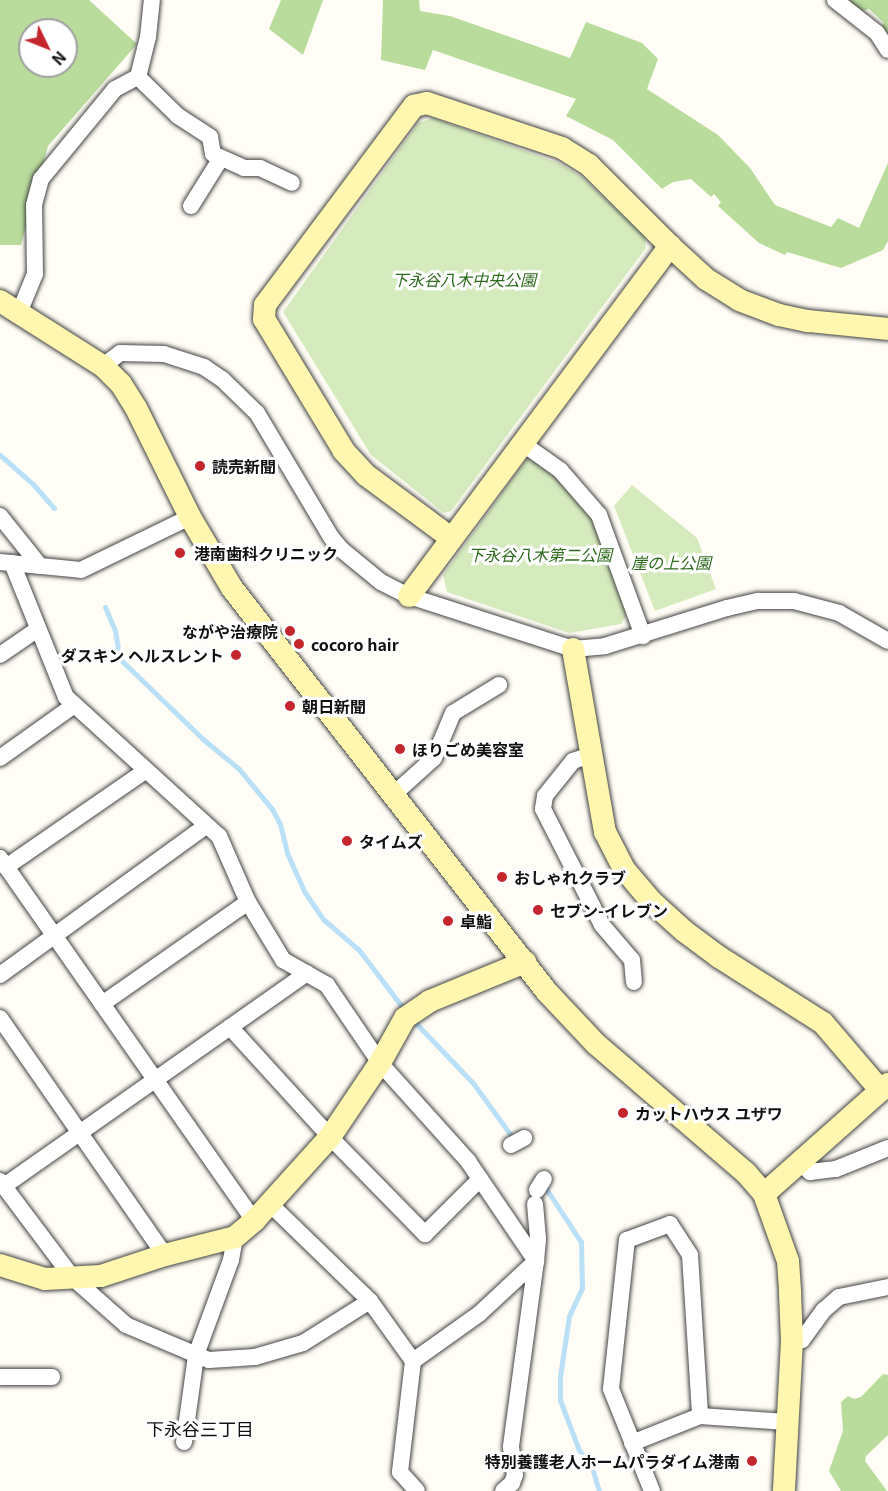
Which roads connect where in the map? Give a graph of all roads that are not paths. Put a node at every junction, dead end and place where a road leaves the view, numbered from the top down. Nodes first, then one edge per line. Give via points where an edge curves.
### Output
1 (152, 0) edge
2 (835, 0) edge
3 (888, 50) edge
4 (138, 77) junction
5 (221, 158) junction
6 (292, 183) dead end
7 (191, 206) dead end
8 (670, 246) junction
9 (9, 307) edge
10 (888, 328) edge
11 (104, 366) junction
12 (522, 443) junction
13 (0, 516) edge
14 (190, 518) junction
15 (451, 538) junction
16 (6, 562) edge
17 (40, 566) junction
18 (409, 596) junction
19 (38, 629) junction
20 (643, 636) junction
21 (888, 641) edge
22 (573, 649) junction
23 (0, 655) edge
24 (499, 685) dead end
25 (73, 706) junction
26 (591, 755) junction
27 (0, 758) edge
28 (145, 771) junction
29 (394, 794) junction
30 (206, 826) junction
31 (3, 862) edge
32 (248, 902) junction
33 (55, 936) junction
34 (525, 962) junction
35 (307, 973) junction
36 (0, 975) edge
37 (634, 982) dead end
38 (102, 1004) junction
39 (0, 1018) edge
40 (230, 1028) junction
41 (380, 1063) junction
42 (155, 1080) junction
43 (884, 1088) edge
44 (80, 1133) junction
45 (330, 1137) junction
46 (888, 1148) edge
47 (801, 1163) junction
48 (480, 1179) junction
49 (2, 1183) edge
50 (539, 1191) dead end
51 (764, 1194) junction
52 (270, 1204) junction
53 (254, 1221) junction
54 (235, 1237) junction
55 (165, 1255) junction
56 (536, 1261) junction
57 (0, 1265) edge
58 (72, 1277) junction
59 (888, 1287) edge
60 (370, 1302) junction
61 (792, 1341) junction
62 (196, 1356) junction
63 (413, 1361) junction
64 (0, 1377) edge
65 (52, 1377) dead end
66 (700, 1416) junction
67 (787, 1422) junction
68 (184, 1442) dead end
69 (632, 1443) junction
70 (417, 1491) edge
71 (503, 1491) edge
72 (652, 1491) edge
73 (784, 1491) edge

1 - 4 street
2 - 3 street via 877,33
4 - 5 street via 178,116 210,136 213,154
4 - 9 street via 115,89 41,179 34,205 34,274
5 - 6 street via 244,168 260,168
5 - 7 street
8 - 10 street via 706,279 739,300 808,321
8 - 12 street
8 - 15 street via 589,165 562,148 427,103 414,106 372,161 265,305 264,318 344,451 366,475
9 - 11 street
11 - 14 street via 136,408
11 - 18 street via 120,353 164,354 204,367 222,379 257,413 342,550 381,582
12 - 15 street
12 - 20 street via 560,470 599,515
13 - 17 street
14 - 17 street via 81,570
14 - 29 street via 258,625
15 - 18 street
16 - 17 street
16 - 19 street
18 - 22 street
19 - 23 street
19 - 25 street
20 - 21 street via 727,608 758,601 794,601 839,613
20 - 22 street
22 - 26 street
24 - 29 street via 453,713 434,758
25 - 27 street
25 - 28 street
26 - 37 street via 573,761 545,796 543,809 602,925 632,960
26 - 43 street via 605,832 624,869 638,885 684,931 823,1023
28 - 30 street
28 - 31 street
29 - 34 street
30 - 32 street via 219,836
30 - 33 street
31 - 33 street
32 - 35 street via 283,960
32 - 38 street
33 - 36 street
33 - 38 street
34 - 41 street via 410,1014
34 - 51 street via 547,992 596,1044 746,1173
35 - 40 street
35 - 41 street via 327,985
38 - 42 street
39 - 44 street
40 - 42 street
40 - 45 street
41 - 45 street
41 - 48 street
42 - 44 street
42 - 53 street
43 - 47 street
44 - 49 street
44 - 55 street
45 - 48 street via 425,1234
45 - 52 street
46 - 47 street via 836,1169 810,1172
47 - 51 street
48 - 56 street
49 - 58 street
50 - 56 street
51 - 61 street via 788,1261
52 - 53 street
52 - 60 street
53 - 54 street
54 - 55 street
54 - 62 street via 231,1260
55 - 58 street via 101,1276
56 - 63 street via 479,1314
56 - 71 street via 512,1438 515,1474
57 - 58 street via 45,1279
58 - 62 street via 126,1325
59 - 61 street via 839,1297 802,1340
60 - 62 street via 303,1343 284,1349 255,1358 209,1360
60 - 63 street
61 - 67 street
62 - 68 street
63 - 70 street via 400,1473
64 - 65 street
66 - 67 street
66 - 69 street
66 - 69 street via 690,1255 670,1224 627,1240 611,1389
67 - 73 street
69 - 72 street

